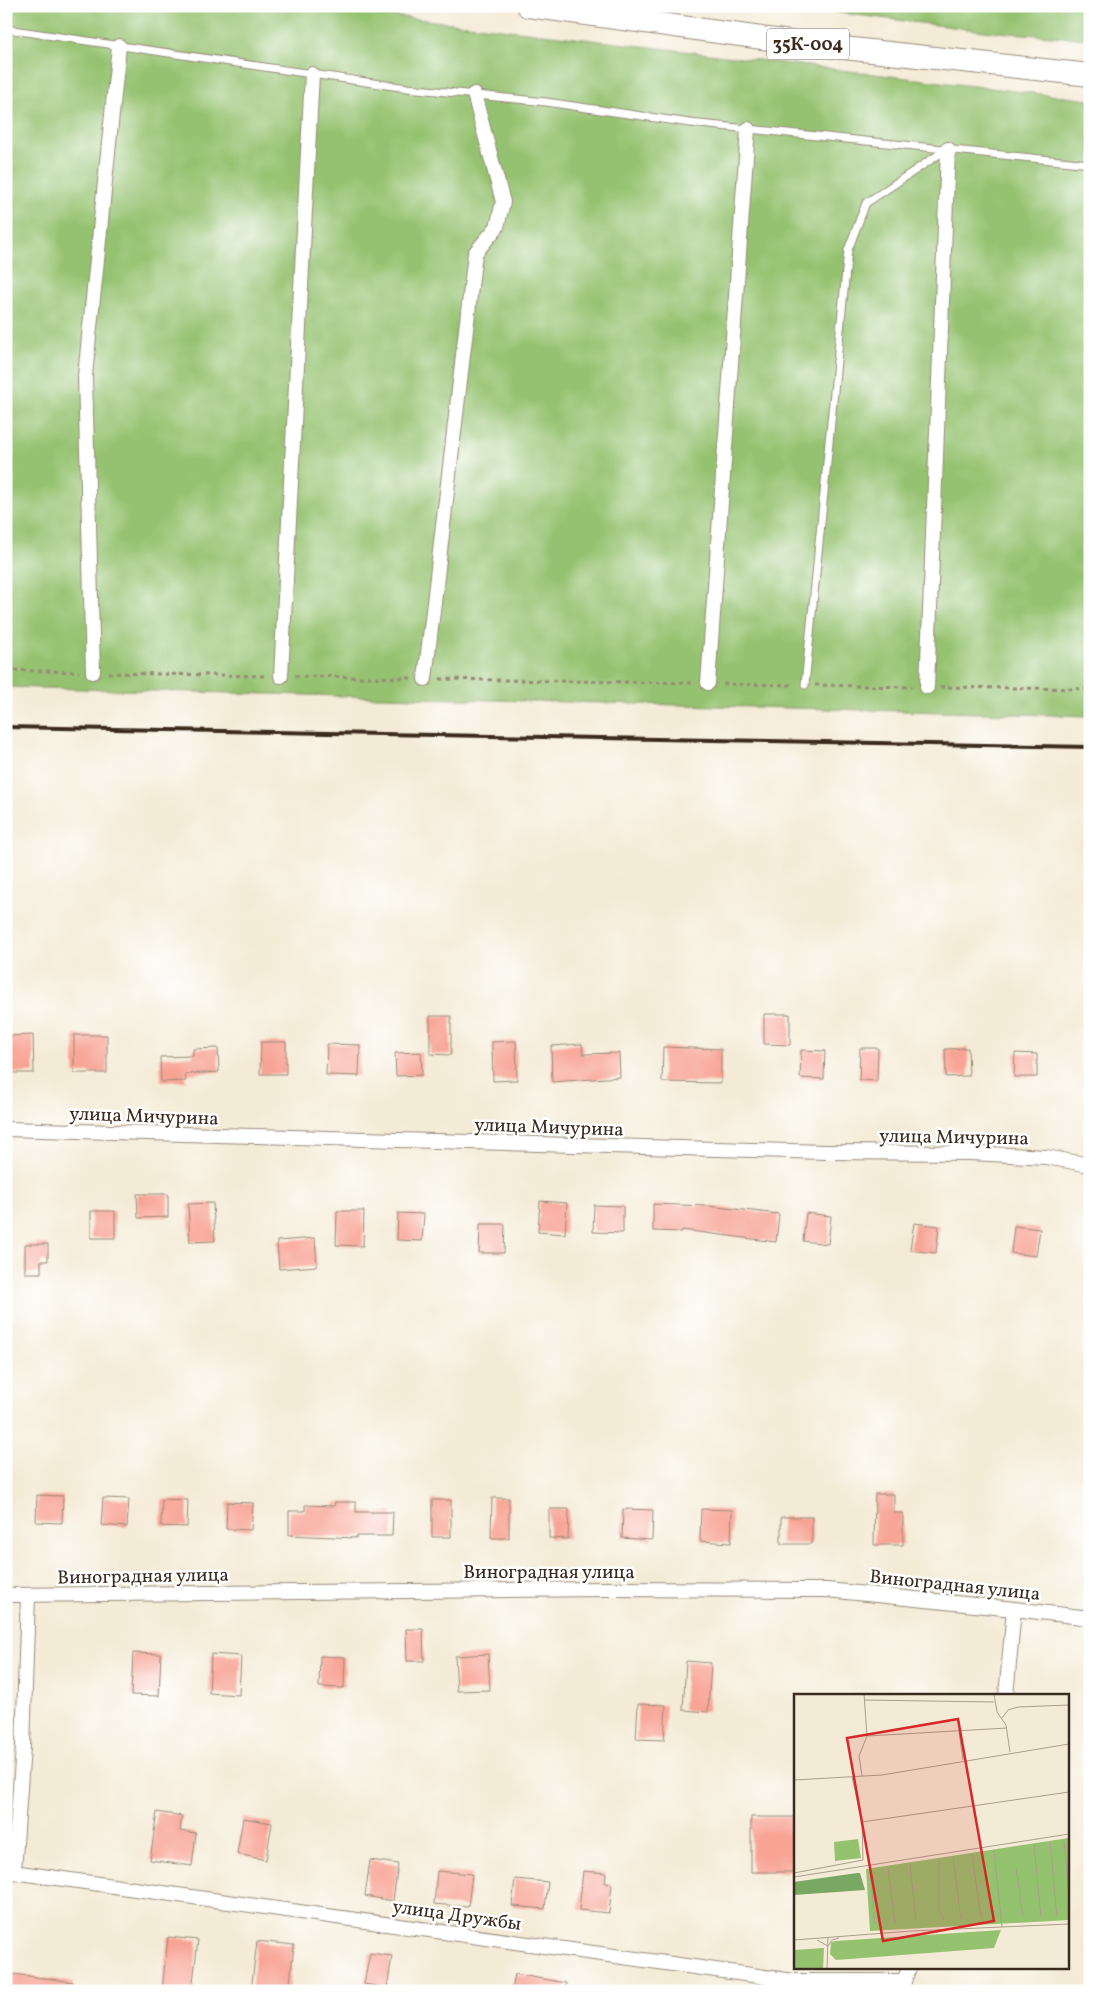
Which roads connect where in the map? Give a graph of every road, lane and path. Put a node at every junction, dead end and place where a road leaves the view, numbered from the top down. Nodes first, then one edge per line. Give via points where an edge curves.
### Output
1 (528, 6) edge
2 (6, 29) edge
3 (119, 46) junction
4 (312, 74) junction
5 (1090, 75) edge
6 (474, 94) junction
7 (748, 129) junction
8 (948, 148) junction
9 (1090, 164) edge
10 (6, 670) edge
11 (93, 672) junction
12 (281, 676) junction
13 (425, 679) junction
14 (708, 683) junction
15 (805, 685) junction
16 (927, 687) junction
17 (1090, 689) edge
18 (6, 1129) edge
19 (1090, 1165) edge
20 (6, 1595) edge
21 (28, 1596) junction
22 (1014, 1608) junction
23 (1090, 1618) edge
24 (1006, 1694) edge
25 (10, 1871) edge
26 (906, 1980) edge

1 - 5 main road, 35К-004 via 798,43
2 - 3 lane
3 - 4 lane
3 - 11 street via 85,376
4 - 6 lane
4 - 12 street
6 - 7 lane
6 - 13 street via 503,202 497,227 475,253
7 - 8 lane
7 - 14 street
8 - 9 lane
8 - 15 lane via 866,203 848,250
8 - 16 street
10 - 11 path
11 - 12 path
12 - 13 path
13 - 14 path
14 - 15 path
15 - 16 path
16 - 17 path
18 - 19 street, улица Мичурина via 970,1153 1046,1157
20 - 21 street, Виноградная улица
21 - 22 street, Виноградная улица via 827,1590
21 - 25 street via 23,1747
22 - 23 street, Виноградная улица
22 - 24 street
25 - 26 street, улица Дружбы via 794,1981

